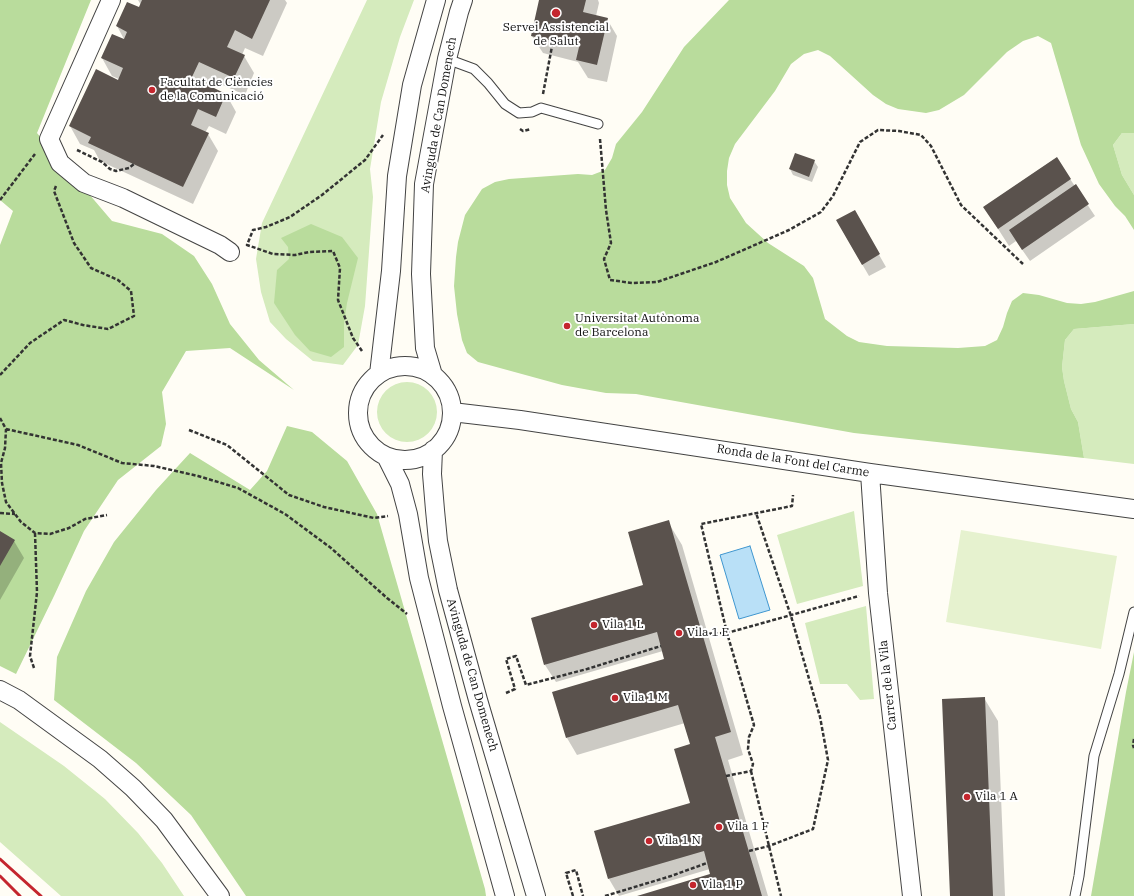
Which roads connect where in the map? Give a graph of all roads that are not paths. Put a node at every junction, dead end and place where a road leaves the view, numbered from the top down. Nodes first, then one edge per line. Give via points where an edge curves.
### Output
1 (111, 0) edge
2 (436, 0) edge
3 (463, 0) edge
4 (447, 59) junction
5 (598, 124) road end
6 (230, 252) dead end
7 (379, 374) junction
8 (433, 375) junction
9 (452, 412) junction
10 (434, 450) junction
11 (386, 456) junction
12 (870, 473) junction
13 (1134, 509) edge
14 (1134, 612) edge
15 (0, 690) edge
16 (220, 896) edge
17 (505, 896) edge
18 (536, 896) edge
19 (912, 896) edge
20 (1075, 896) edge

1 - 6 street via 49,139 60,163 84,183 130,201
2 - 7 street via 412,85 397,176 391,271
3 - 4 street, Avinguda de Can Domenech
4 - 5 lane via 474,69 504,104 519,112 532,112 541,108
4 - 8 street, Avinguda de Can Domenech via 424,184 421,274 425,348
7 - 8 street via 392,368 406,366
7 - 11 street via 369,382 362,394 358,418 367,440
8 - 9 street via 448,393
9 - 10 street via 446,436
9 - 12 street, Ronda de la Font del Carme
10 - 11 street via 411,460
10 - 18 street, Avinguda de Can Domenech via 432,474 438,542 448,590
11 - 17 street via 400,484 419,578
12 - 13 street, Ronda de la Font del Carme
12 - 19 street, Carrer de la Vila via 878,593
14 - 20 lane via 1120,674 1094,756
15 - 16 street via 19,700 100,759 133,788 168,825

